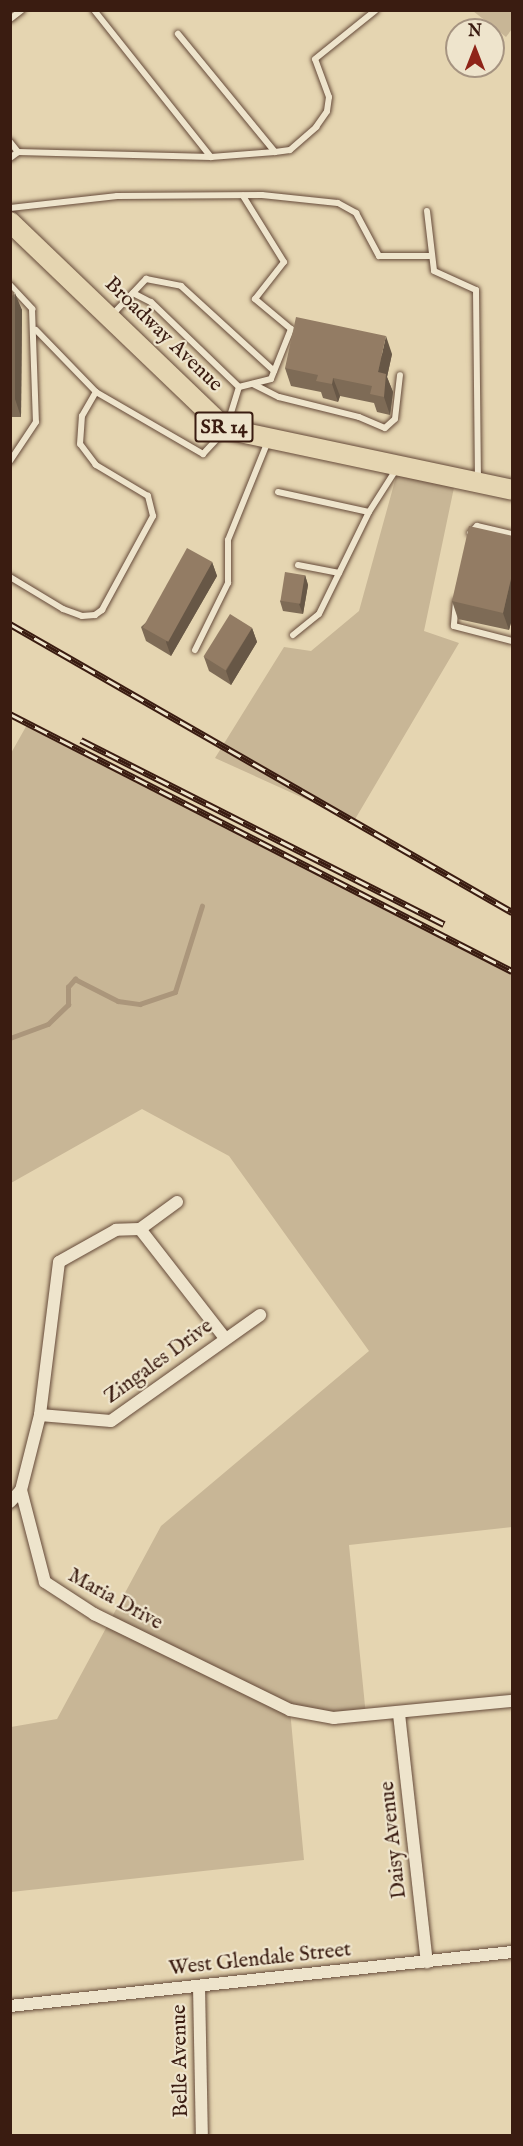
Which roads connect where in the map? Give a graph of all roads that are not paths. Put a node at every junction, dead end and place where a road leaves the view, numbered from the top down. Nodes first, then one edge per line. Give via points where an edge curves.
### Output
1 (22, 10) edge
2 (94, 10) edge
3 (376, 10) edge
4 (10, 19) edge
5 (178, 34) dead end
6 (10, 142) edge
7 (18, 152) junction
8 (275, 152) junction
9 (211, 157) junction
10 (10, 158) edge
11 (243, 196) junction
12 (10, 208) edge
13 (427, 211) dead end
14 (10, 222) edge
15 (431, 256) junction
16 (10, 285) edge
17 (133, 293) junction
18 (110, 318) junction
19 (36, 330) junction
20 (274, 371) junction
21 (400, 375) dead end
22 (253, 384) junction
23 (239, 387) junction
24 (96, 392) junction
25 (226, 429) junction
26 (269, 438) junction
27 (10, 461) edge
28 (399, 466) junction
29 (478, 482) junction
30 (513, 490) edge
31 (278, 492) dead end
32 (369, 512) junction
33 (513, 534) edge
34 (468, 539) edge
35 (298, 565) dead end
36 (339, 573) junction
37 (10, 577) edge
38 (457, 597) edge
39 (293, 635) dead end
40 (513, 641) edge
41 (195, 650) dead end
42 (177, 1202) dead end
43 (140, 1229) junction
44 (260, 1316) dead end
45 (225, 1338) junction
46 (40, 1414) junction
47 (21, 1490) junction
48 (10, 1502) edge
49 (513, 1701) edge
50 (399, 1714) junction
51 (513, 1952) edge
52 (427, 1962) junction
53 (199, 1986) junction
54 (10, 2006) edge
55 (202, 2136) edge

1 - 4 lane
2 - 9 lane
3 - 8 lane via 315,59 329,97 327,111 316,127 290,150
5 - 8 lane
6 - 7 lane
7 - 9 lane
7 - 10 lane
8 - 9 lane
11 - 12 lane via 117,196
11 - 15 lane via 338,203 356,213 379,256
11 - 20 lane via 284,262 255,299 291,329
13 - 15 lane
14 - 18 main road, Broadway Avenue / SR 14
15 - 29 lane via 434,271 476,290
16 - 19 lane via 32,309
17 - 18 lane
17 - 20 lane via 146,279 181,286
17 - 23 lane via 151,302
18 - 25 main road, Broadway Avenue / SR 14
19 - 24 lane
19 - 27 lane via 36,422
20 - 22 lane via 271,379
21 - 22 lane via 395,419 385,428 359,417 279,396
22 - 23 lane
23 - 25 lane
24 - 25 lane via 203,454
24 - 37 lane via 82,416 80,444 96,465 148,496 153,516 102,610 95,615 82,616 63,609
25 - 26 main road, SR 14
26 - 28 main road, SR 14
26 - 41 lane via 228,540 228,584
28 - 29 main road, SR 14
28 - 32 lane
29 - 30 main road, SR 14
31 - 32 lane
32 - 36 lane
33 - 34 lane via 477,526 471,528
35 - 36 lane
36 - 39 lane via 319,614
38 - 40 lane via 454,626
42 - 43 street, Maria Drive
43 - 45 street
43 - 46 street, Maria Drive via 116,1230 59,1262
44 - 45 street, Zingales Drive
45 - 46 street, Zingales Drive via 111,1421
46 - 47 street, Maria Drive
47 - 48 street
47 - 50 street, Maria Drive via 45,1582 62,1597 290,1710 334,1718
49 - 50 street, Maria Drive
50 - 52 street, Daisy Avenue
51 - 52 street, West Glendale Street
52 - 53 street, West Glendale Street
53 - 54 street, West Glendale Street
53 - 55 street, Belle Avenue

